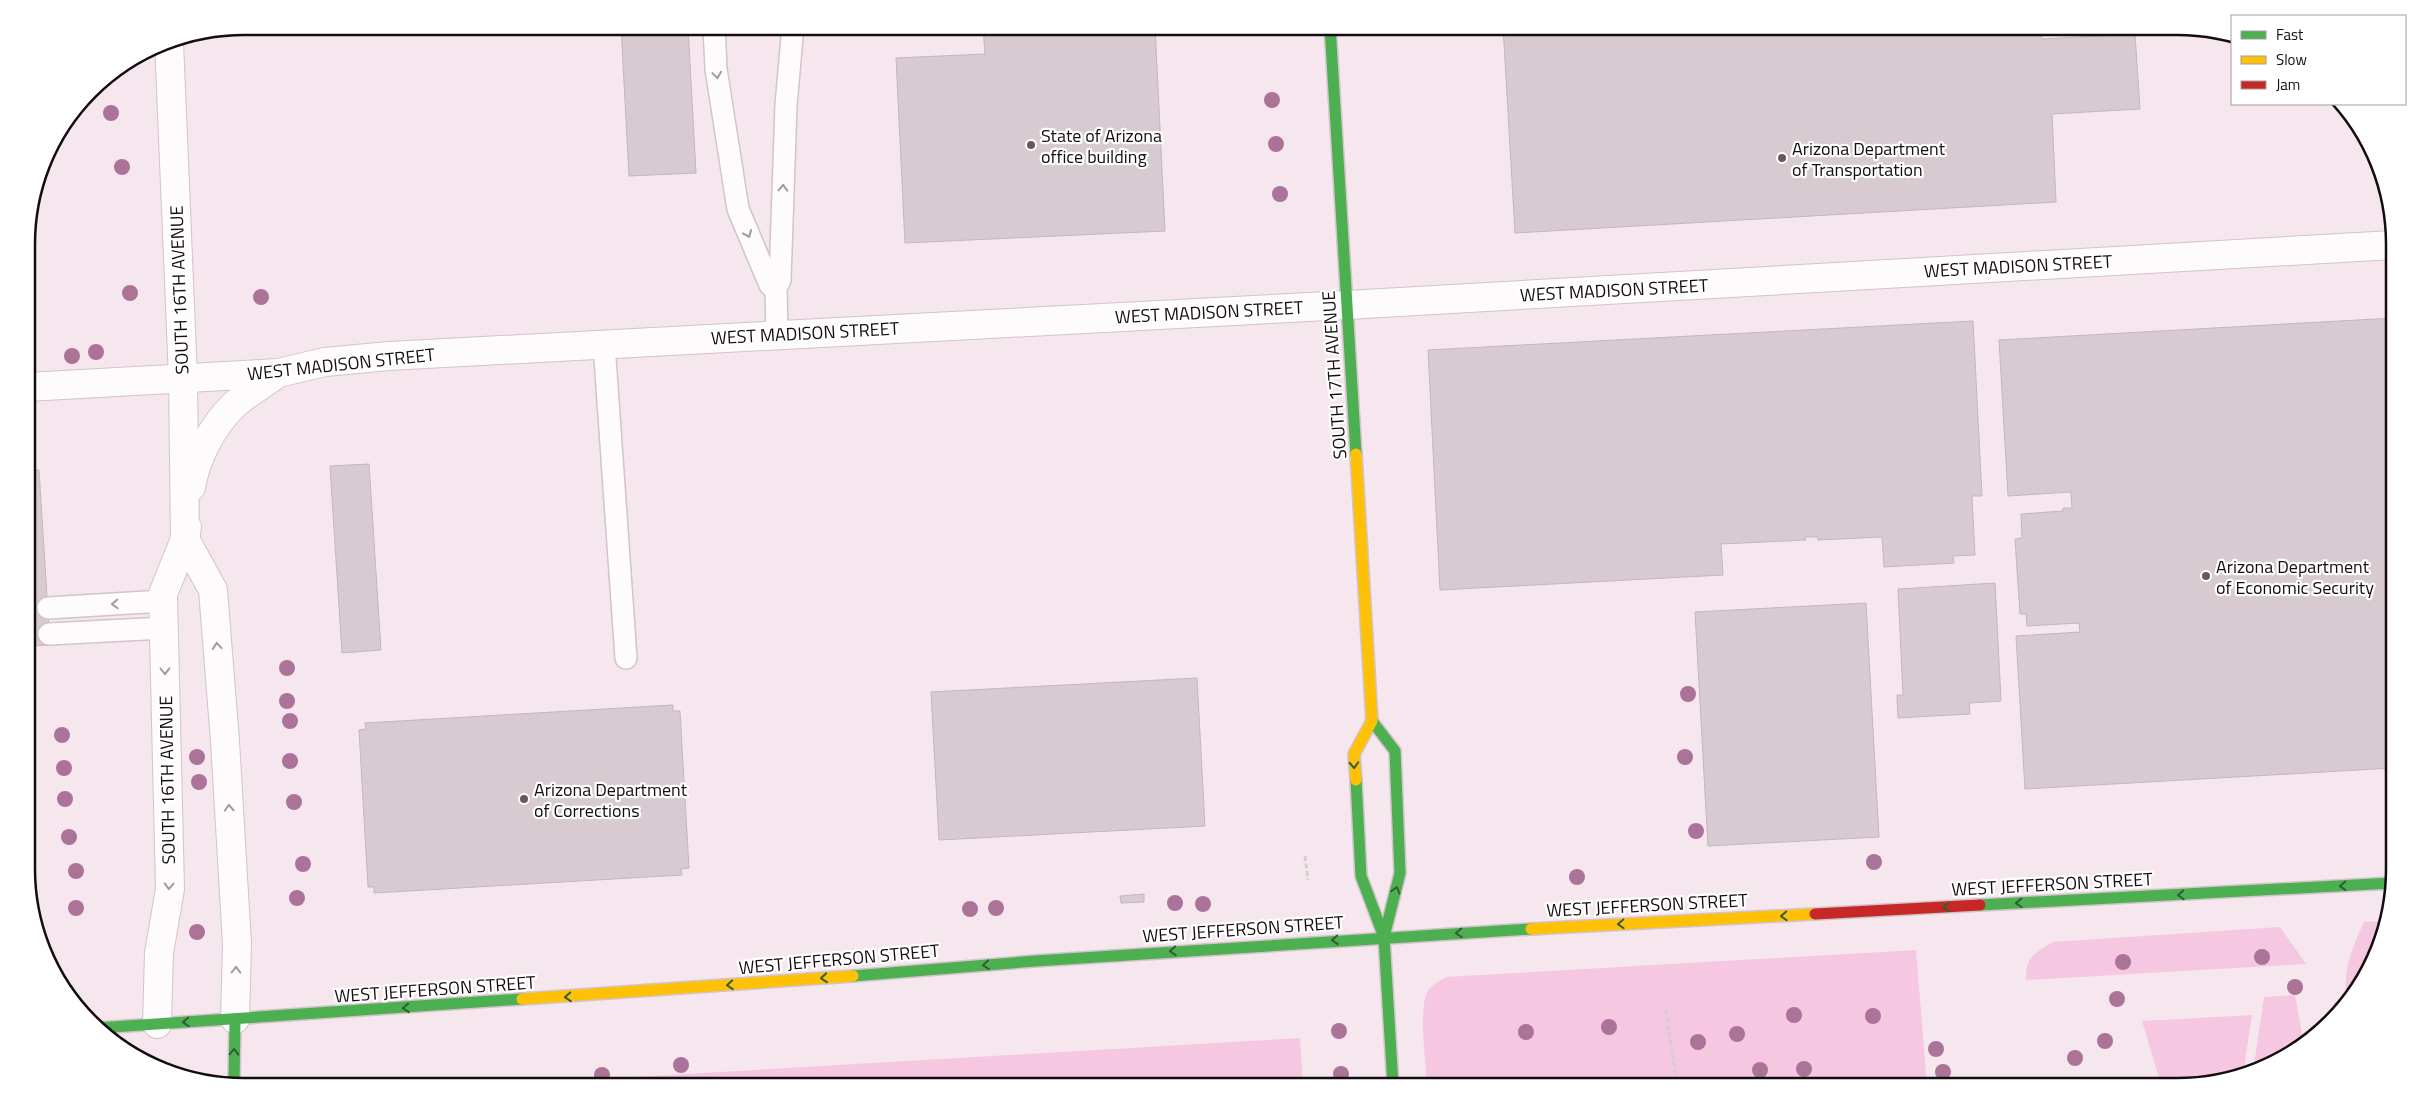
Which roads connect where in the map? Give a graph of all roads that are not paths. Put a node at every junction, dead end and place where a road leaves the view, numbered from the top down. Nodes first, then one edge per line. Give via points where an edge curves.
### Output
1 (714, 35) edge
2 (792, 35) edge
3 (1331, 35) edge
4 (169, 49) edge
5 (2386, 245) edge
6 (776, 288) junction
7 (1347, 305) junction
8 (777, 334) junction
9 (604, 344) junction
10 (278, 373) junction
11 (183, 378) junction
12 (35, 387) edge
13 (186, 539) junction
14 (163, 601) junction
15 (48, 608) dead end
16 (164, 628) junction
17 (49, 634) dead end
18 (626, 658) dead end
19 (1372, 721) junction
20 (2386, 883) edge
21 (1384, 937) junction
22 (235, 1019) junction
23 (157, 1024) junction
24 (108, 1027) edge
25 (234, 1078) edge
26 (1393, 1078) edge

1 -> 6 lane via 716,68 738,209 770,285
6 -> 2 lane via 780,280 786,105
3 - 7 main road, SOUTH 17TH AVENUE
4 - 11 street, SOUTH 16TH AVENUE
5 - 7 street, WEST MADISON STREET
6 - 8 lane
7 - 8 street, WEST MADISON STREET
7 - 19 main road, SOUTH 17TH AVENUE
8 - 9 street, WEST MADISON STREET
9 - 10 street, WEST MADISON STREET via 389,356 325,362
9 - 18 lane
10 - 11 street, WEST MADISON STREET
10 - 13 street, SOUTH 16TH AVENUE via 233,406 208,439 193,473
11 - 12 street, WEST MADISON STREET
11 - 13 street, SOUTH 16TH AVENUE
13 - 14 street, SOUTH 16TH AVENUE
22 -> 13 street, SOUTH 16TH AVENUE via 237,944 213,590
14 -> 15 lane
14 - 16 street, SOUTH 16TH AVENUE
16 - 17 lane
16 -> 23 street, SOUTH 16TH AVENUE via 170,888 160,953
19 -> 21 main road via 1354,754 1361,876
21 -> 19 main road via 1400,874 1395,751
20 -> 21 main road, WEST JEFFERSON STREET
21 -> 22 main road, WEST JEFFERSON STREET
21 - 26 main road
22 -> 23 main road, WEST JEFFERSON STREET
25 -> 22 main road
23 - 24 main road, WEST JEFFERSON STREET

